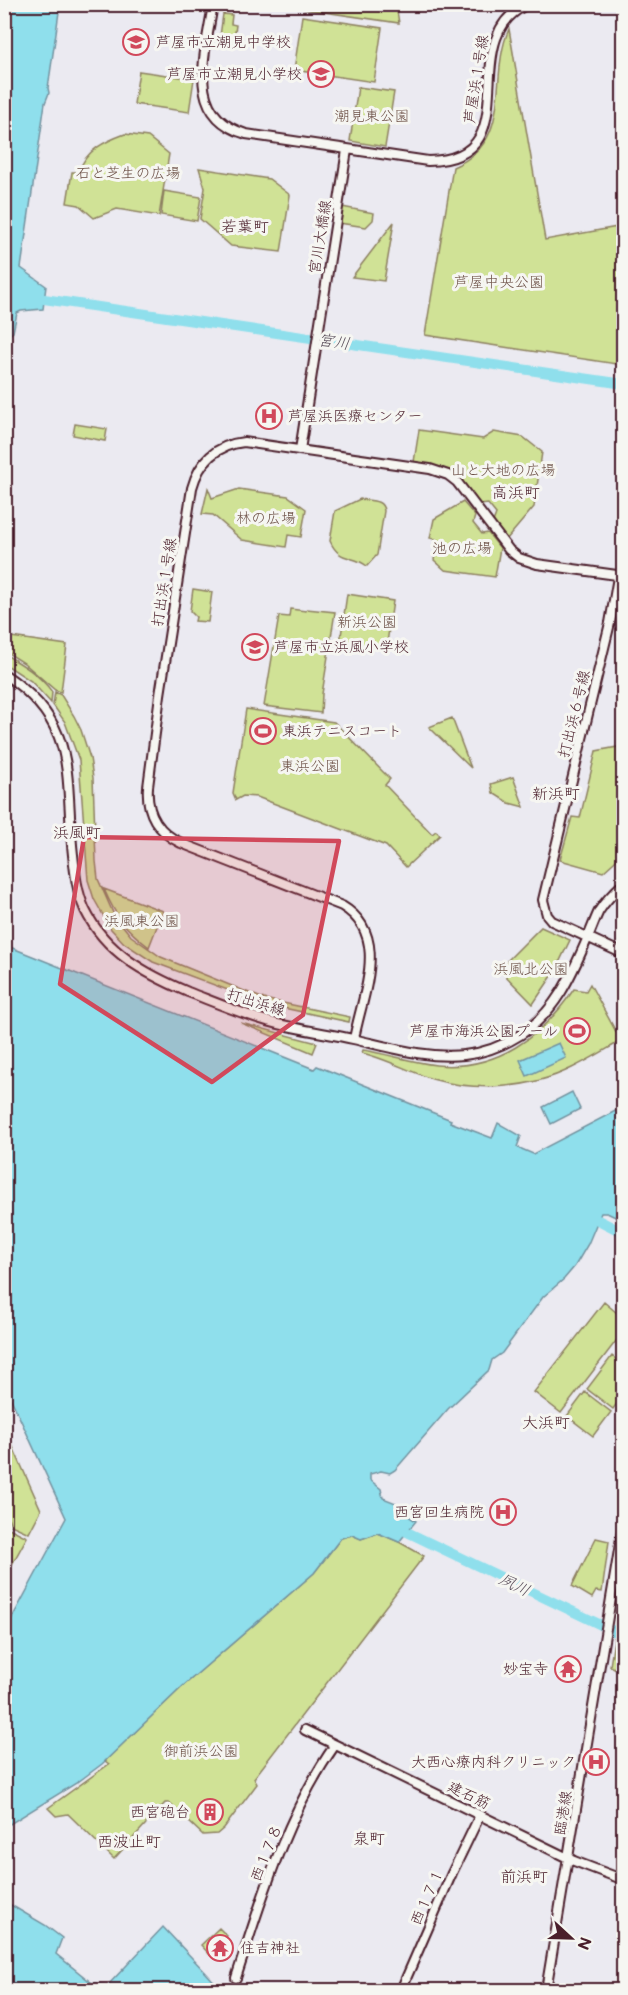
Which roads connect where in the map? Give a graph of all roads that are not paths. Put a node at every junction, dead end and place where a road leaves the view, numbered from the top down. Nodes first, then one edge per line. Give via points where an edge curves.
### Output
1 (213, 4) edge
2 (528, 4) edge
3 (347, 150) junction
4 (300, 450) junction
5 (621, 576) edge
6 (4, 674) edge
7 (624, 883) edge
8 (588, 938) junction
9 (624, 954) edge
10 (354, 1039) junction
11 (624, 1520) edge
12 (305, 1730) dead end
13 (335, 1745) junction
14 (480, 1815) junction
15 (569, 1859) junction
16 (624, 1880) edge
17 (236, 1978) dead end
18 (401, 1990) edge
19 (546, 1990) edge

1 - 3 street, 芦屋浜１号線 via 203,89 209,107 220,121 246,134
2 - 3 street, 芦屋浜１号線 via 512,13 499,29 492,50 487,118 479,138 467,152 446,161 428,161
3 - 4 street, 宮川大橋線
4 - 5 street, 打出浜１号線 via 444,473 460,485 519,558
4 - 10 street, 打出浜１号線 via 235,443 211,455 198,471 180,565 147,800 158,826 174,840 342,906 357,916 368,934 370,954
5 - 8 street, 打出浜６号線 via 543,900 552,921
6 - 10 street, 打出浜線 via 36,699 60,737 68,767 75,879 94,926 119,955 155,978 231,1010
7 - 8 street, 打出浜線 via 599,911
8 - 9 street, 打出浜６号線
8 - 10 street, 打出浜線 via 559,997 538,1021 506,1043 484,1051 446,1056
11 - 15 street, 臨港線
12 - 13 street, 建石筋
13 - 14 street, 建石筋
13 - 17 street, 西１７８ via 309,1786 269,1877
14 - 15 street, 建石筋
14 - 18 street, 西１７１
15 - 16 street, 建石筋
15 - 19 street, 臨港線

